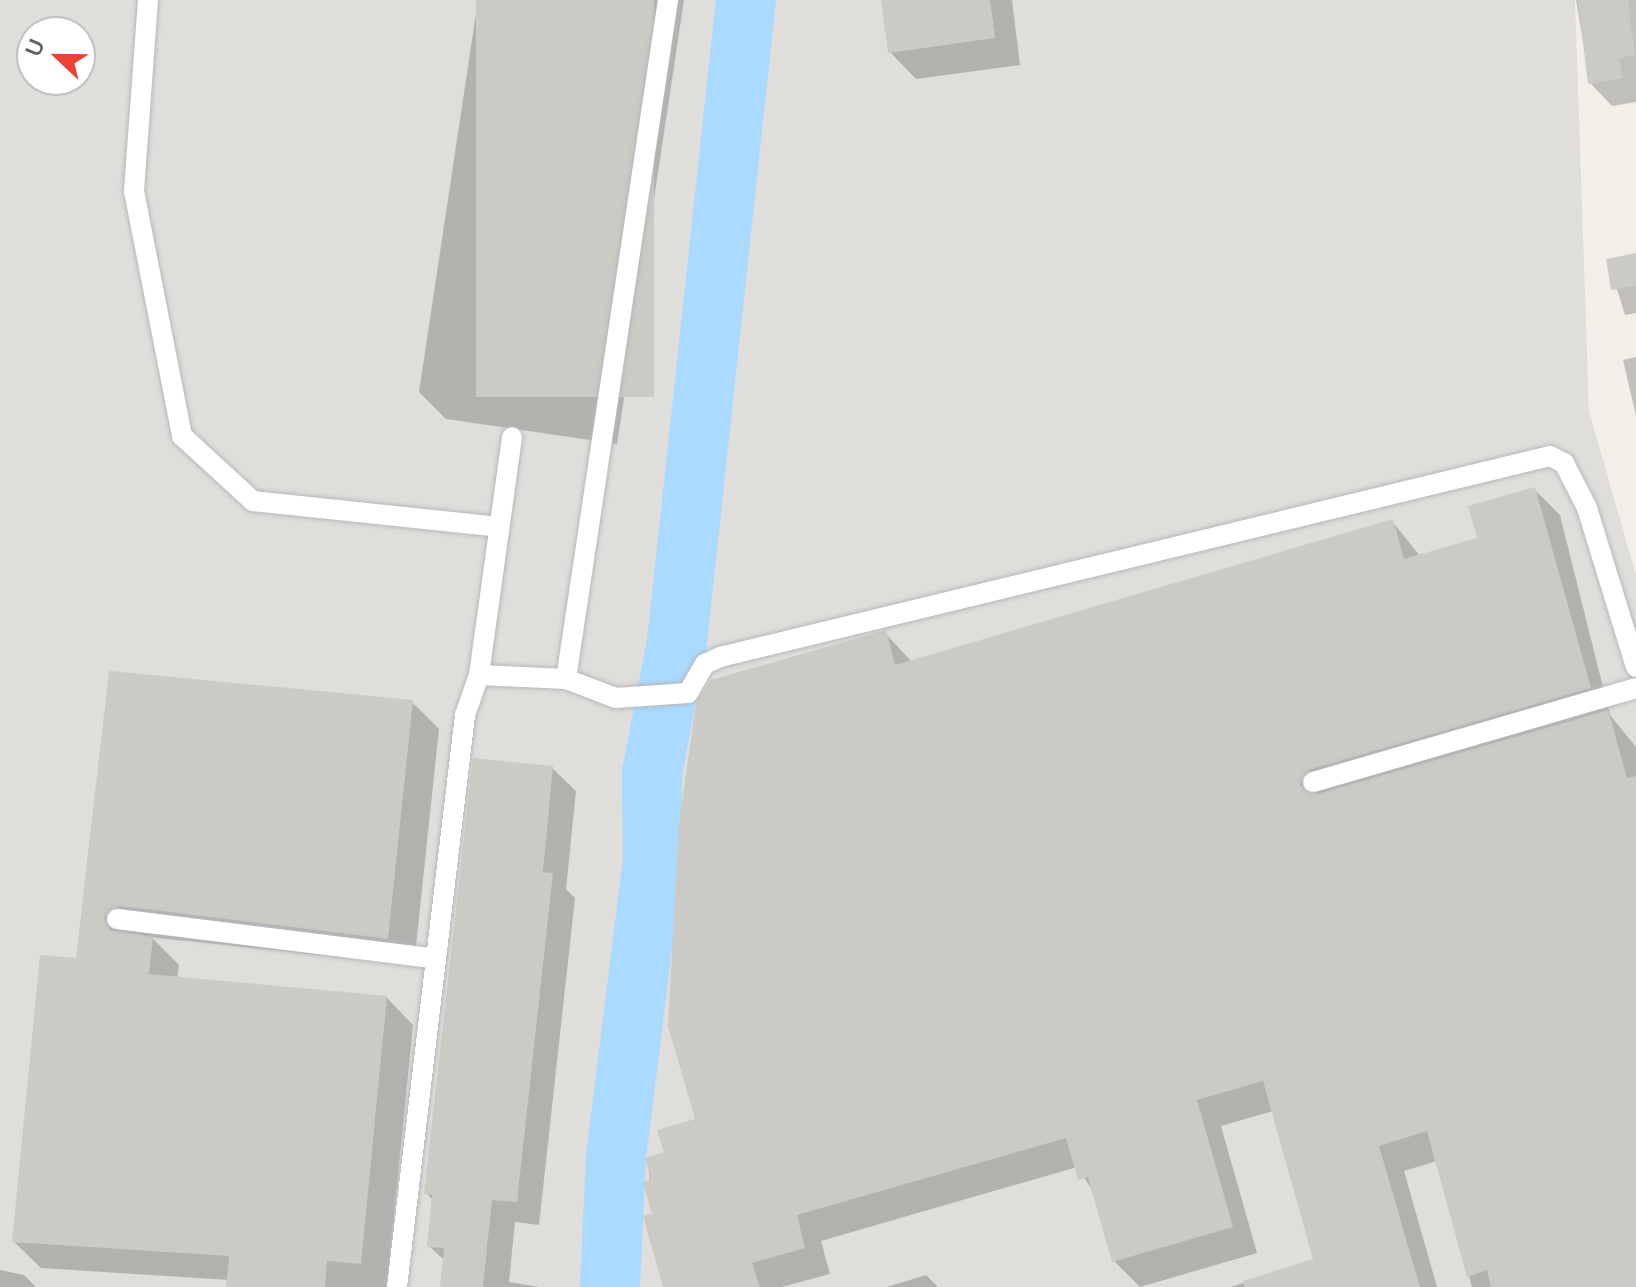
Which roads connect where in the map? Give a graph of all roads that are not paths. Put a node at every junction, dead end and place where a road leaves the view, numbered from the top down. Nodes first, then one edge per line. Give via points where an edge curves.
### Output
1 (148, 0) edge
2 (668, 0) edge
3 (512, 437) dead end
4 (499, 527) junction
5 (1636, 667) edge
6 (479, 675) junction
7 (566, 679) junction
8 (1636, 688) edge
9 (1313, 782) dead end
10 (117, 919) dead end
11 (432, 958) junction
12 (397, 1287) edge

1 - 4 lane via 134,191 182,436 253,501
2 - 7 lane
3 - 4 lane
4 - 6 lane
5 - 7 lane via 1587,508 1564,463 1550,456 720,657 705,664 688,693 645,701
6 - 7 lane
6 - 11 lane via 465,715
8 - 9 lane
10 - 11 lane
11 - 12 lane

